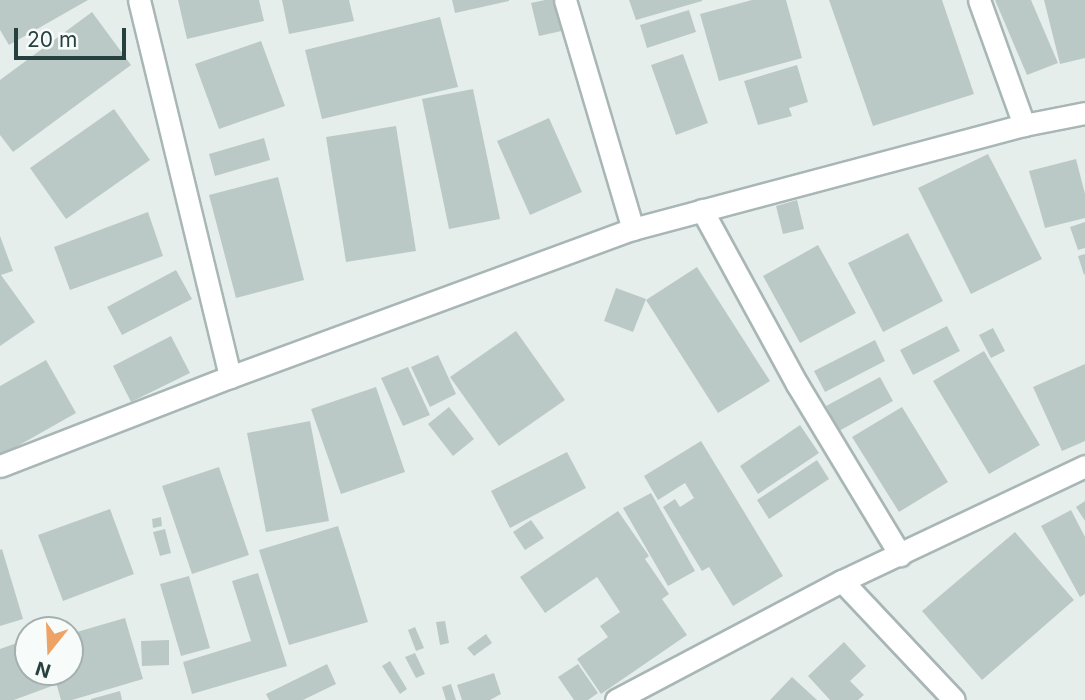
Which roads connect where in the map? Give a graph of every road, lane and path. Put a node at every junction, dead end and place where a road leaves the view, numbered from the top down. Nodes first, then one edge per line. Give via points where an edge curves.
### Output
1 (139, 0) edge
2 (565, 0) edge
3 (979, 0) edge
4 (1085, 113) edge
5 (1024, 125) junction
6 (702, 210) junction
7 (633, 229) junction
8 (230, 377) junction
9 (0, 466) edge
10 (1085, 466) edge
11 (900, 555) junction
12 (842, 581) junction
13 (616, 700) edge
14 (954, 700) edge

1 - 8 street
2 - 7 street
3 - 5 street
4 - 5 street
5 - 6 street
6 - 7 street
6 - 11 street via 797,384
7 - 8 street
8 - 9 street
10 - 11 street
11 - 12 street
12 - 13 street
12 - 14 street

